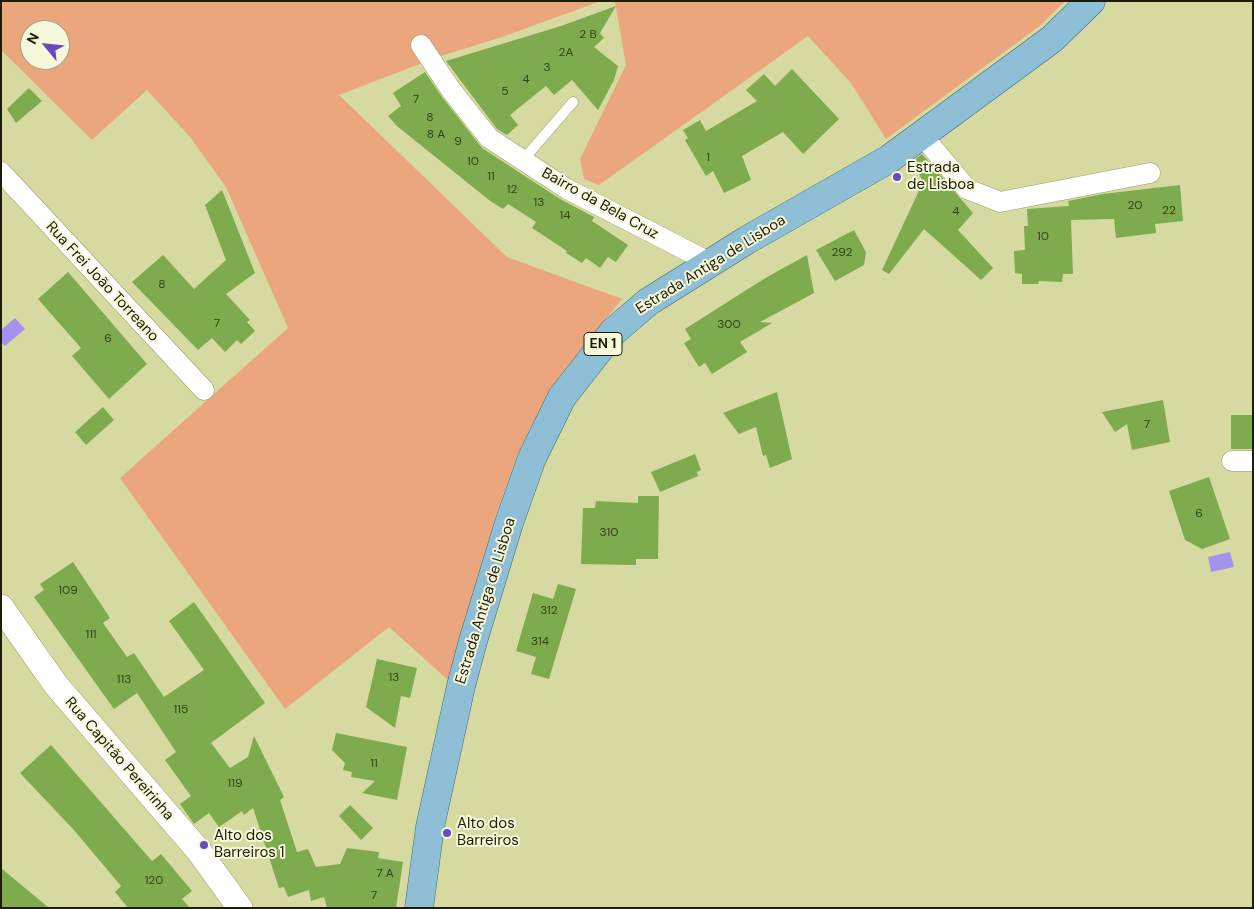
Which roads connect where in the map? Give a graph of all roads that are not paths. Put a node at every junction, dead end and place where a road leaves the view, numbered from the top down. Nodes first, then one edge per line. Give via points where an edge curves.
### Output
1 (1091, 1) edge
2 (421, 45) dead end
3 (573, 102) dead end
4 (922, 135) junction
5 (523, 160) junction
6 (1, 172) edge
7 (1150, 174) dead end
8 (711, 263) junction
9 (204, 390) dead end
10 (1253, 461) edge
11 (1232, 462) dead end
12 (1, 607) edge
13 (240, 908) edge
14 (419, 908) edge

1 - 4 main road, Estrada Antiga de Lisboa / EN 1 via 1052,39
2 - 5 street, Bairro da Bela Cruz via 489,138
3 - 5 lane
4 - 7 street via 967,188 1000,202
4 - 8 main road, Estrada Antiga de Lisboa / EN 1 via 889,159
5 - 8 street, Bairro da Bela Cruz via 567,189
6 - 9 street, Rua Frei João Torreano
8 - 14 main road, Estrada Antiga de Lisboa / EN 1 via 648,302 613,332 562,397 532,458 509,523 461,686 430,827
10 - 11 street
12 - 13 street, Rua Capitão Pereirinha via 56,685 198,850

